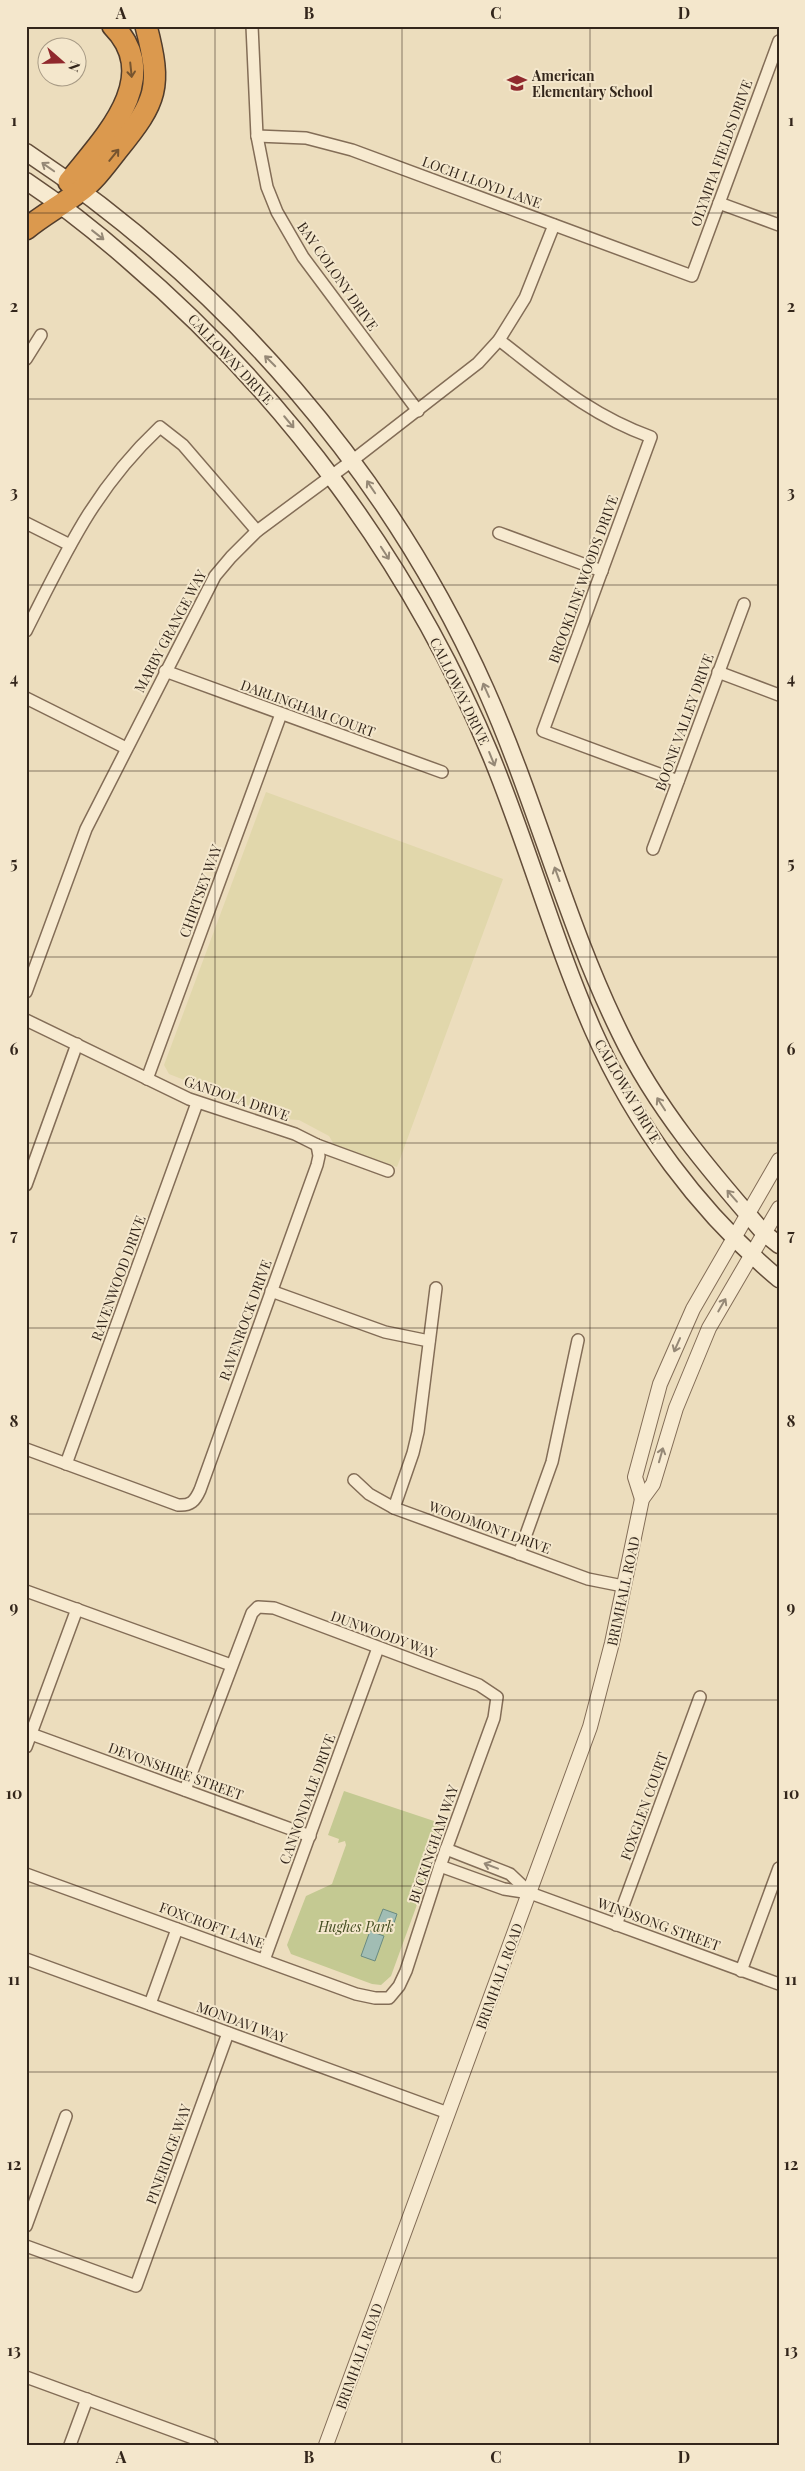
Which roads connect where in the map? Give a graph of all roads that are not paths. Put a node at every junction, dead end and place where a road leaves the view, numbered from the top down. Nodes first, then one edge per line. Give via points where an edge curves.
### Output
1 (113, 26) edge
2 (146, 26) edge
3 (252, 26) edge
4 (779, 41) edge
5 (257, 136) junction
6 (26, 152) edge
7 (26, 181) edge
8 (75, 186) junction
9 (719, 202) junction
10 (60, 205) junction
11 (554, 225) junction
12 (779, 225) edge
13 (26, 229) edge
14 (692, 276) joint
15 (41, 335) dead end
16 (499, 340) junction
17 (26, 359) edge
18 (418, 411) junction
19 (353, 460) junction
20 (330, 476) junction
21 (26, 523) edge
22 (257, 530) junction
23 (499, 534) dead end
24 (70, 545) junction
25 (602, 571) junction
26 (744, 604) dead end
27 (26, 631) edge
28 (165, 671) junction
29 (718, 672) junction
30 (779, 695) edge
31 (26, 698) edge
32 (281, 714) junction
33 (126, 748) junction
34 (442, 772) dead end
35 (678, 781) junction
36 (653, 849) dead end
37 (542, 897) junction
38 (591, 968) junction
39 (570, 971) junction
40 (26, 992) edge
41 (26, 1020) edge
42 (77, 1044) junction
43 (636, 1064) junction
44 (146, 1079) junction
45 (197, 1103) junction
46 (317, 1145) junction
47 (779, 1160) edge
48 (388, 1171) dead end
49 (26, 1185) edge
50 (779, 1208) edge
51 (747, 1214) junction
52 (764, 1233) junction
53 (734, 1238) junction
54 (779, 1245) edge
55 (751, 1256) junction
56 (779, 1279) edge
57 (436, 1288) dead end
58 (271, 1291) junction
59 (578, 1340) dead end
60 (429, 1341) junction
61 (26, 1449) edge
62 (66, 1464) junction
63 (354, 1480) dead end
64 (642, 1499) junction
65 (394, 1508) junction
66 (519, 1554) junction
67 (623, 1586) junction
68 (26, 1591) edge
69 (77, 1609) junction
70 (378, 1648) junction
71 (230, 1665) junction
72 (497, 1697) joint
73 (700, 1697) dead end
74 (31, 1734) junction
75 (26, 1747) edge
76 (185, 1790) junction
77 (310, 1836) junction
78 (446, 1849) junction
79 (440, 1866) junction
80 (779, 1868) edge
81 (26, 1874) edge
82 (530, 1892) junction
83 (616, 1924) junction
84 (177, 1929) junction
85 (26, 1959) edge
86 (264, 1960) junction
87 (741, 1970) junction
88 (779, 1984) edge
89 (389, 1998) joint
90 (150, 2004) junction
91 (228, 2033) junction
92 (448, 2114) junction
93 (66, 2116) dead end
94 (26, 2226) edge
95 (26, 2246) edge
96 (26, 2377) edge
97 (87, 2399) junction
98 (70, 2445) edge
99 (212, 2445) edge
100 (326, 2445) edge

1 -> 8 highway via 124,41 128,54 132,81 130,94 125,108
8 -> 2 highway via 97,176 149,106 155,84
3 - 5 street, BAY COLONY DRIVE
4 - 9 street, OLYMPIA FIELDS DRIVE
5 - 11 street, LOCH LLOYD LANE via 329,143
5 - 18 street, BAY COLONY DRIVE via 267,187 289,235
8 -> 6 main road, CALLOWAY DRIVE
7 - 10 main road, CALLOWAY DRIVE
8 - 10 highway
19 -> 8 main road, CALLOWAY DRIVE via 279,370 217,308 150,246
9 - 12 street
9 - 14 street, OLYMPIA FIELDS DRIVE
10 - 13 highway
10 -> 20 main road, CALLOWAY DRIVE via 208,331 261,390
11 - 14 street, LOCH LLOYD LANE
11 - 16 street, MARBY GRANGE WAY via 525,298
15 - 17 street
16 - 18 street, MARBY GRANGE WAY via 478,363
16 - 25 street, BROOKLINE WOODS DRIVE via 590,409 651,437
18 - 19 street, MARBY GRANGE WAY
19 - 20 street, MARBY GRANGE WAY
38 -> 19 main road, CALLOWAY DRIVE via 524,782 481,680 412,550
20 - 22 street, MARBY GRANGE WAY
20 -> 37 main road, CALLOWAY DRIVE via 400,576 454,674 491,755
21 - 24 street
22 - 24 street via 190,453 160,427 111,480
22 - 28 street, MARBY GRANGE WAY via 216,576
23 - 25 street
24 - 27 street
25 - 35 street, BROOKLINE WOODS DRIVE via 543,731
26 - 29 street, BOONE VALLEY DRIVE
28 - 32 street, DARLINGHAM COURT
28 - 33 street, MARBY GRANGE WAY
29 - 30 street
29 - 35 street, BOONE VALLEY DRIVE
31 - 33 street
32 - 34 street, DARLINGHAM COURT
32 - 44 street, CHIRTSEY WAY
33 - 40 street, MARBY GRANGE WAY via 86,829
35 - 36 street, BOONE VALLEY DRIVE
37 - 38 main road via 557,906 576,953
37 - 39 main road, CALLOWAY DRIVE
38 - 43 main road, CALLOWAY DRIVE
39 - 43 main road via 586,985 619,1054
39 - 53 main road, CALLOWAY DRIVE via 595,1033 633,1106 682,1178
41 - 42 street, GANDOLA DRIVE
42 - 44 street, GANDOLA DRIVE
42 - 49 street
51 -> 43 main road, CALLOWAY DRIVE via 683,1136
44 - 45 street, GANDOLA DRIVE
45 - 46 street, GANDOLA DRIVE via 295,1134
45 - 62 street, RAVENWOOD DRIVE
46 - 48 street, GANDOLA DRIVE
46 - 58 street, RAVENROCK DRIVE via 317,1165
47 - 51 street, BRIMHALL ROAD
50 - 52 street, BRIMHALL ROAD
51 - 52 main road, CALLOWAY DRIVE
51 - 53 street, BRIMHALL ROAD
52 - 54 main road, CALLOWAY DRIVE
52 - 55 street, BRIMHALL ROAD
53 - 55 main road, CALLOWAY DRIVE
53 -> 64 street, BRIMHALL ROAD via 694,1309 660,1384 635,1477
55 - 56 main road, CALLOWAY DRIVE
64 -> 55 street, BRIMHALL ROAD via 653,1484 676,1408 699,1351
57 - 60 street
58 - 60 street via 385,1332
58 - 62 street, RAVENROCK DRIVE via 200,1490 192,1503 178,1505
59 - 66 street via 552,1462
60 - 65 street via 418,1432
61 - 62 street
63 - 65 street, WOODMONT DRIVE via 369,1494
64 - 67 street, BRIMHALL ROAD
65 - 66 street, WOODMONT DRIVE
66 - 67 street, WOODMONT DRIVE via 588,1579
67 - 82 street, BRIMHALL ROAD via 590,1727
68 - 69 street
69 - 71 street
69 - 74 street
70 - 71 street, DUNWOODY WAY via 274,1608 258,1608 252,1613
70 - 72 street, DUNWOODY WAY via 479,1684
70 - 77 street, CANNONDALE DRIVE
71 - 76 street
72 - 78 street, BUCKINGHAM WAY via 494,1718
73 - 83 street, FOXGLEN COURT
74 - 75 street
74 - 76 street, DEVONSHIRE STREET
76 - 77 street, DEVONSHIRE STREET
77 - 86 street, CANNONDALE DRIVE
78 - 79 street, BUCKINGHAM WAY
82 -> 78 street, WINDSONG STREET via 510,1874
79 - 82 street, WINDSONG STREET via 504,1889
79 - 89 street, BUCKINGHAM WAY via 406,1971 400,1986
80 - 87 street
81 - 84 street, FOXCROFT LANE
82 - 83 street, WINDSONG STREET
82 - 92 street, BRIMHALL ROAD
83 - 87 street, WINDSONG STREET
84 - 86 street, FOXCROFT LANE
84 - 90 street
85 - 90 street, MONDAVI WAY
86 - 89 street, FOXCROFT LANE via 356,1994
87 - 88 street, WINDSONG STREET
90 - 91 street, MONDAVI WAY
91 - 92 street, MONDAVI WAY
91 - 95 street, PINERIDGE WAY via 136,2286
92 - 100 street, BRIMHALL ROAD
93 - 94 street
96 - 97 street
97 - 98 street
97 - 99 street

